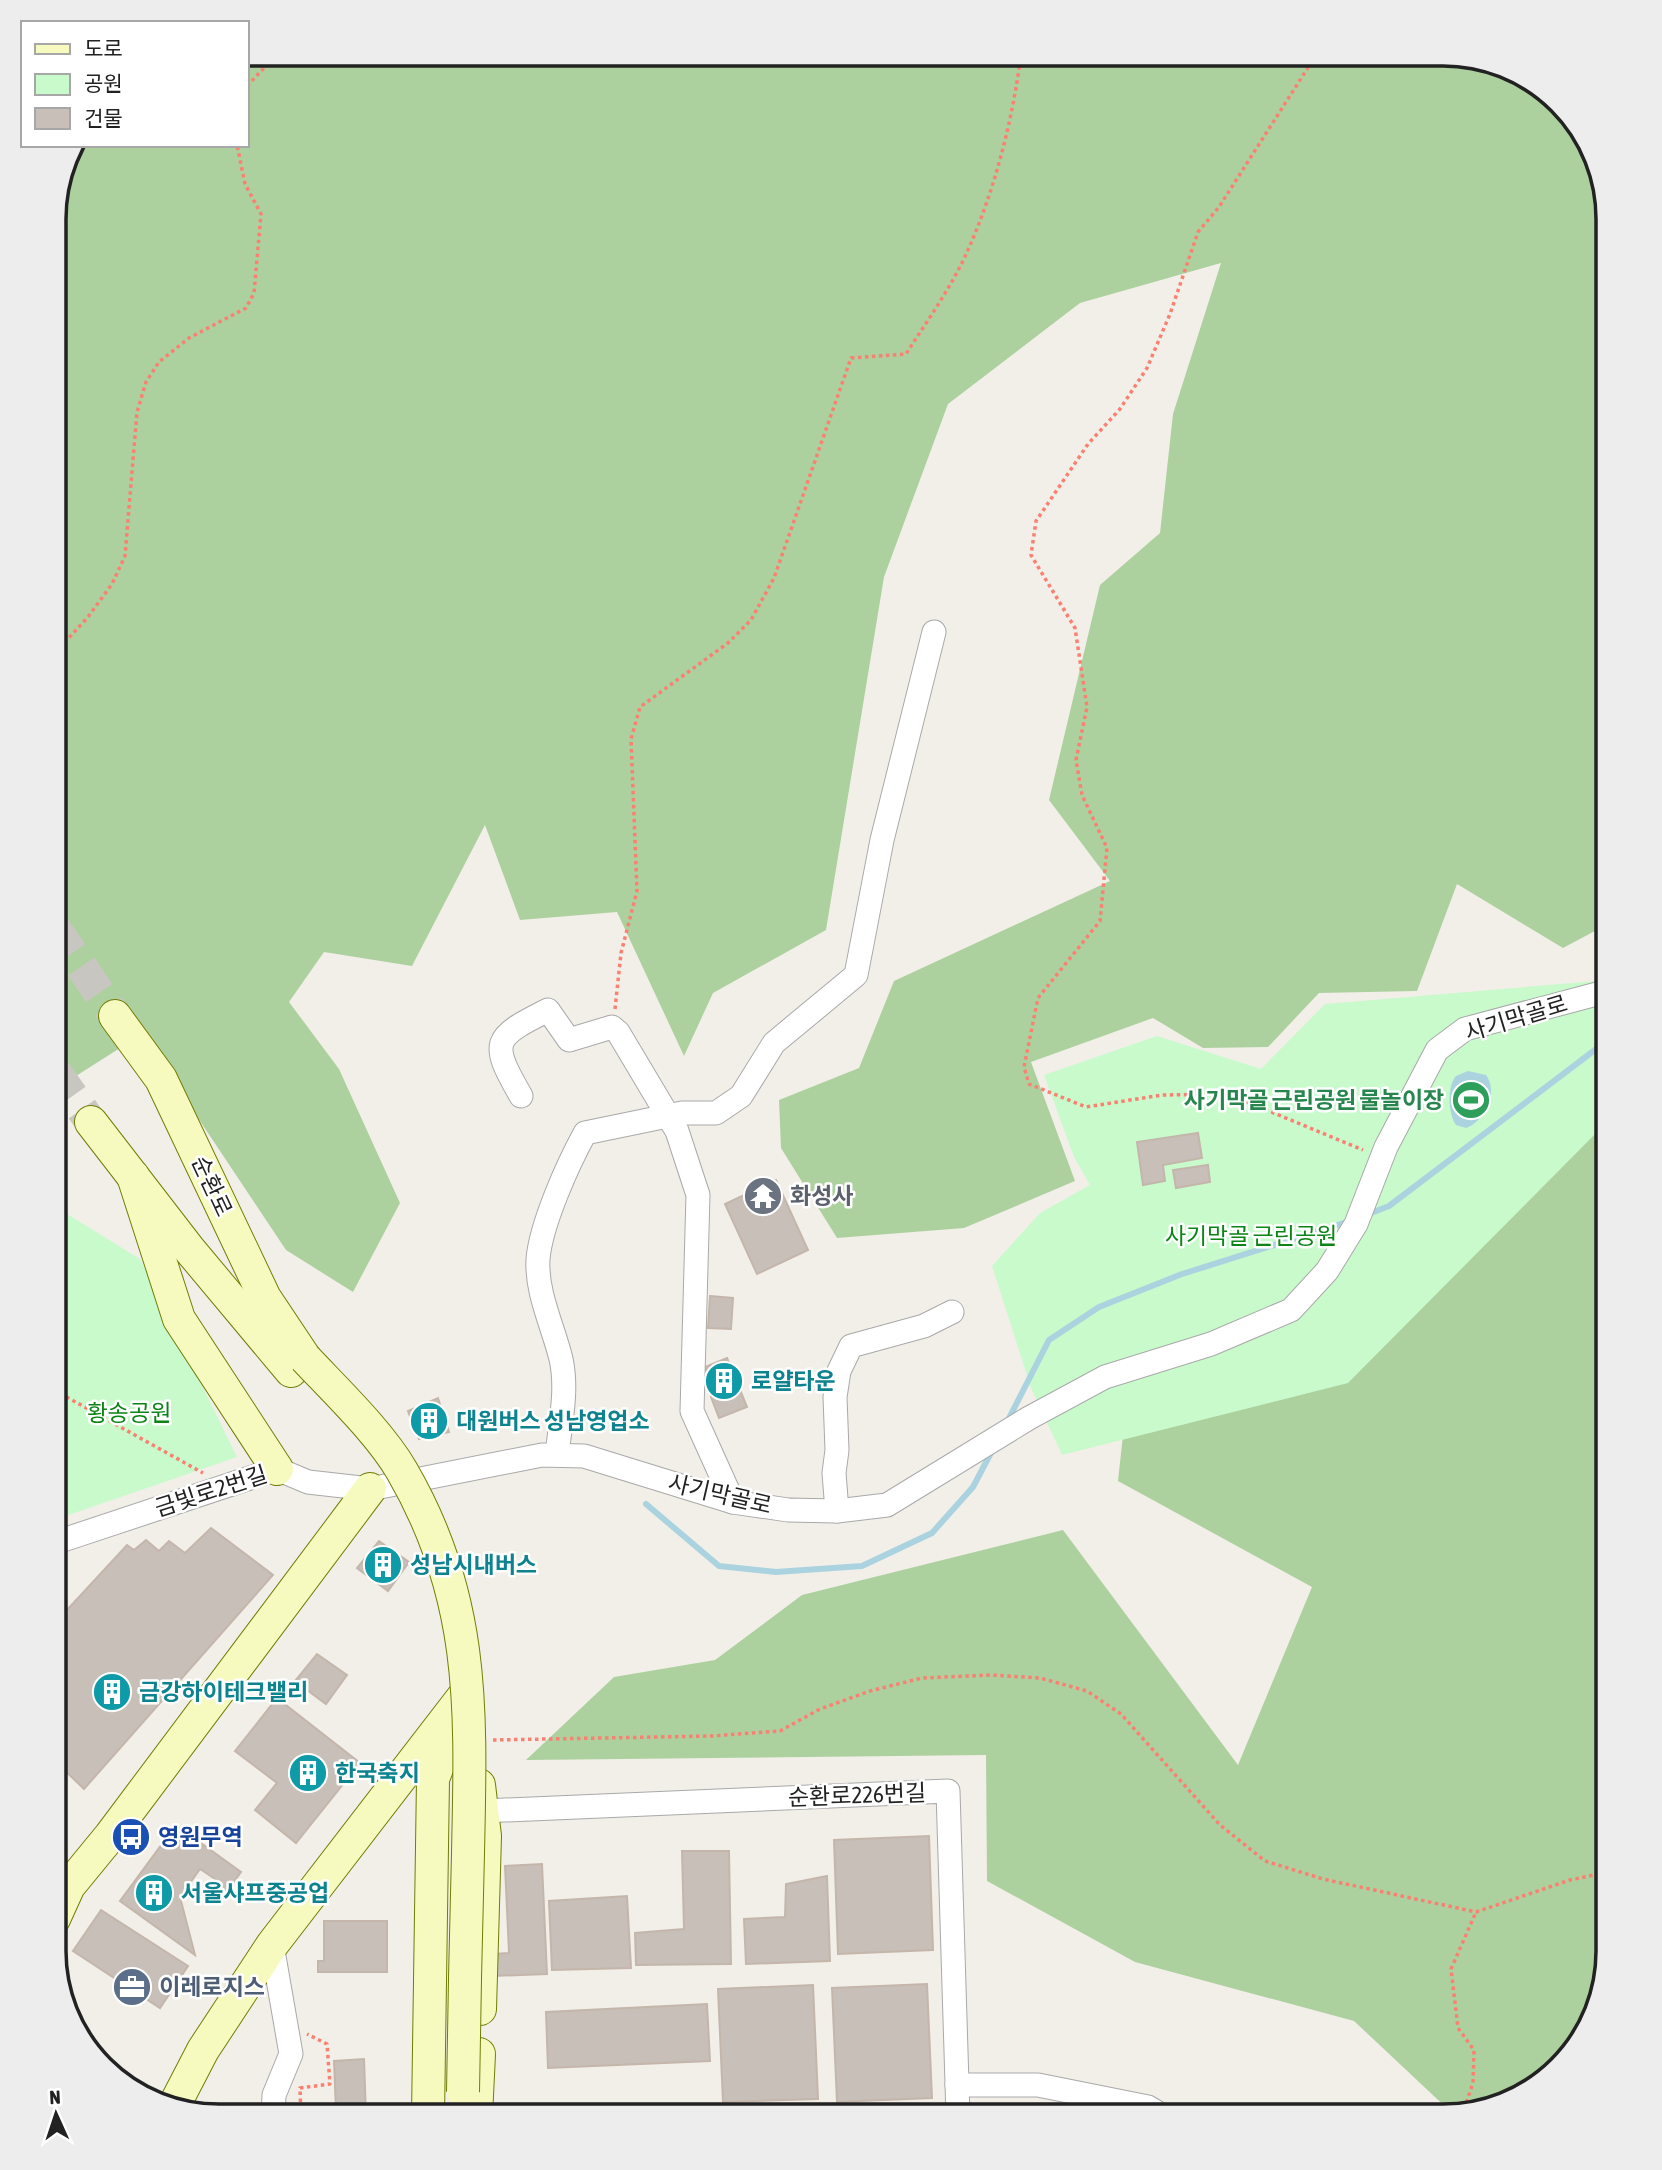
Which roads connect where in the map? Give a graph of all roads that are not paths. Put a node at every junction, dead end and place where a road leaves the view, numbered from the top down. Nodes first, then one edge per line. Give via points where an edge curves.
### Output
1 (934, 632) dead end
2 (1596, 994) edge
3 (115, 1016) tunnel mouth
4 (521, 1096) dead end
5 (675, 1114) junction
6 (91, 1122) tunnel mouth
7 (133, 1176) junction
8 (953, 1312) dead end
9 (298, 1364) junction
10 (558, 1455) junction
11 (277, 1469) junction
12 (403, 1481) junction
13 (370, 1489) junction
14 (733, 1502) junction
15 (837, 1511) junction
16 (66, 1539) edge
17 (466, 1693) junction
18 (483, 1811) junction
19 (66, 1886) edge
20 (272, 1945) junction
21 (957, 2085) junction
22 (178, 2097) edge
23 (274, 2104) edge
24 (452, 2104) edge
25 (452, 2104) edge
26 (452, 2104) edge
27 (958, 2104) edge
28 (1134, 2104) edge

1 - 5 street via 882,840 856,975 774,1043 741,1097 716,1113
2 - 15 street, 사기막골로 via 1465,1029 1437,1050 1416,1085 1360,1214 1326,1271 1291,1310 1211,1345 1105,1377 887,1505
3 - 9 main road, 순환로 via 161,1079
4 - 5 street via 500,1057 503,1042 511,1028 548,1010 569,1040 612,1027
5 - 10 street via 585,1133 569,1162 538,1259 564,1385
5 - 14 street via 698,1195 692,1411
6 - 7 main road
7 - 9 main road via 240,1313
7 - 11 main road via 179,1319
8 - 15 street via 924,1326 851,1346 839,1371 835,1397
9 - 24 main road, bridge via 401,1469 436,1542 458,1607 468,1679 470,1741
10 - 12 street, 사기막골로
10 - 14 street, 사기막골로 via 584,1456
11 - 13 street, 금빛로2번길 via 308,1482
11 - 16 street, 금빛로2번길
12 - 13 street, 사기막골로
12 - 17 main road via 452,1598
13 - 19 main road via 110,1836
14 - 15 street, 사기막골로
17 - 18 main road
17 - 20 main road
17 - 25 main road via 433,1779
18 - 21 street, 순환로226번길 via 948,1791
18 - 26 main road
20 - 22 main road via 203,2050
20 - 23 street via 291,2054
21 - 27 street, 순환로226번길
21 - 28 street via 1038,2085

